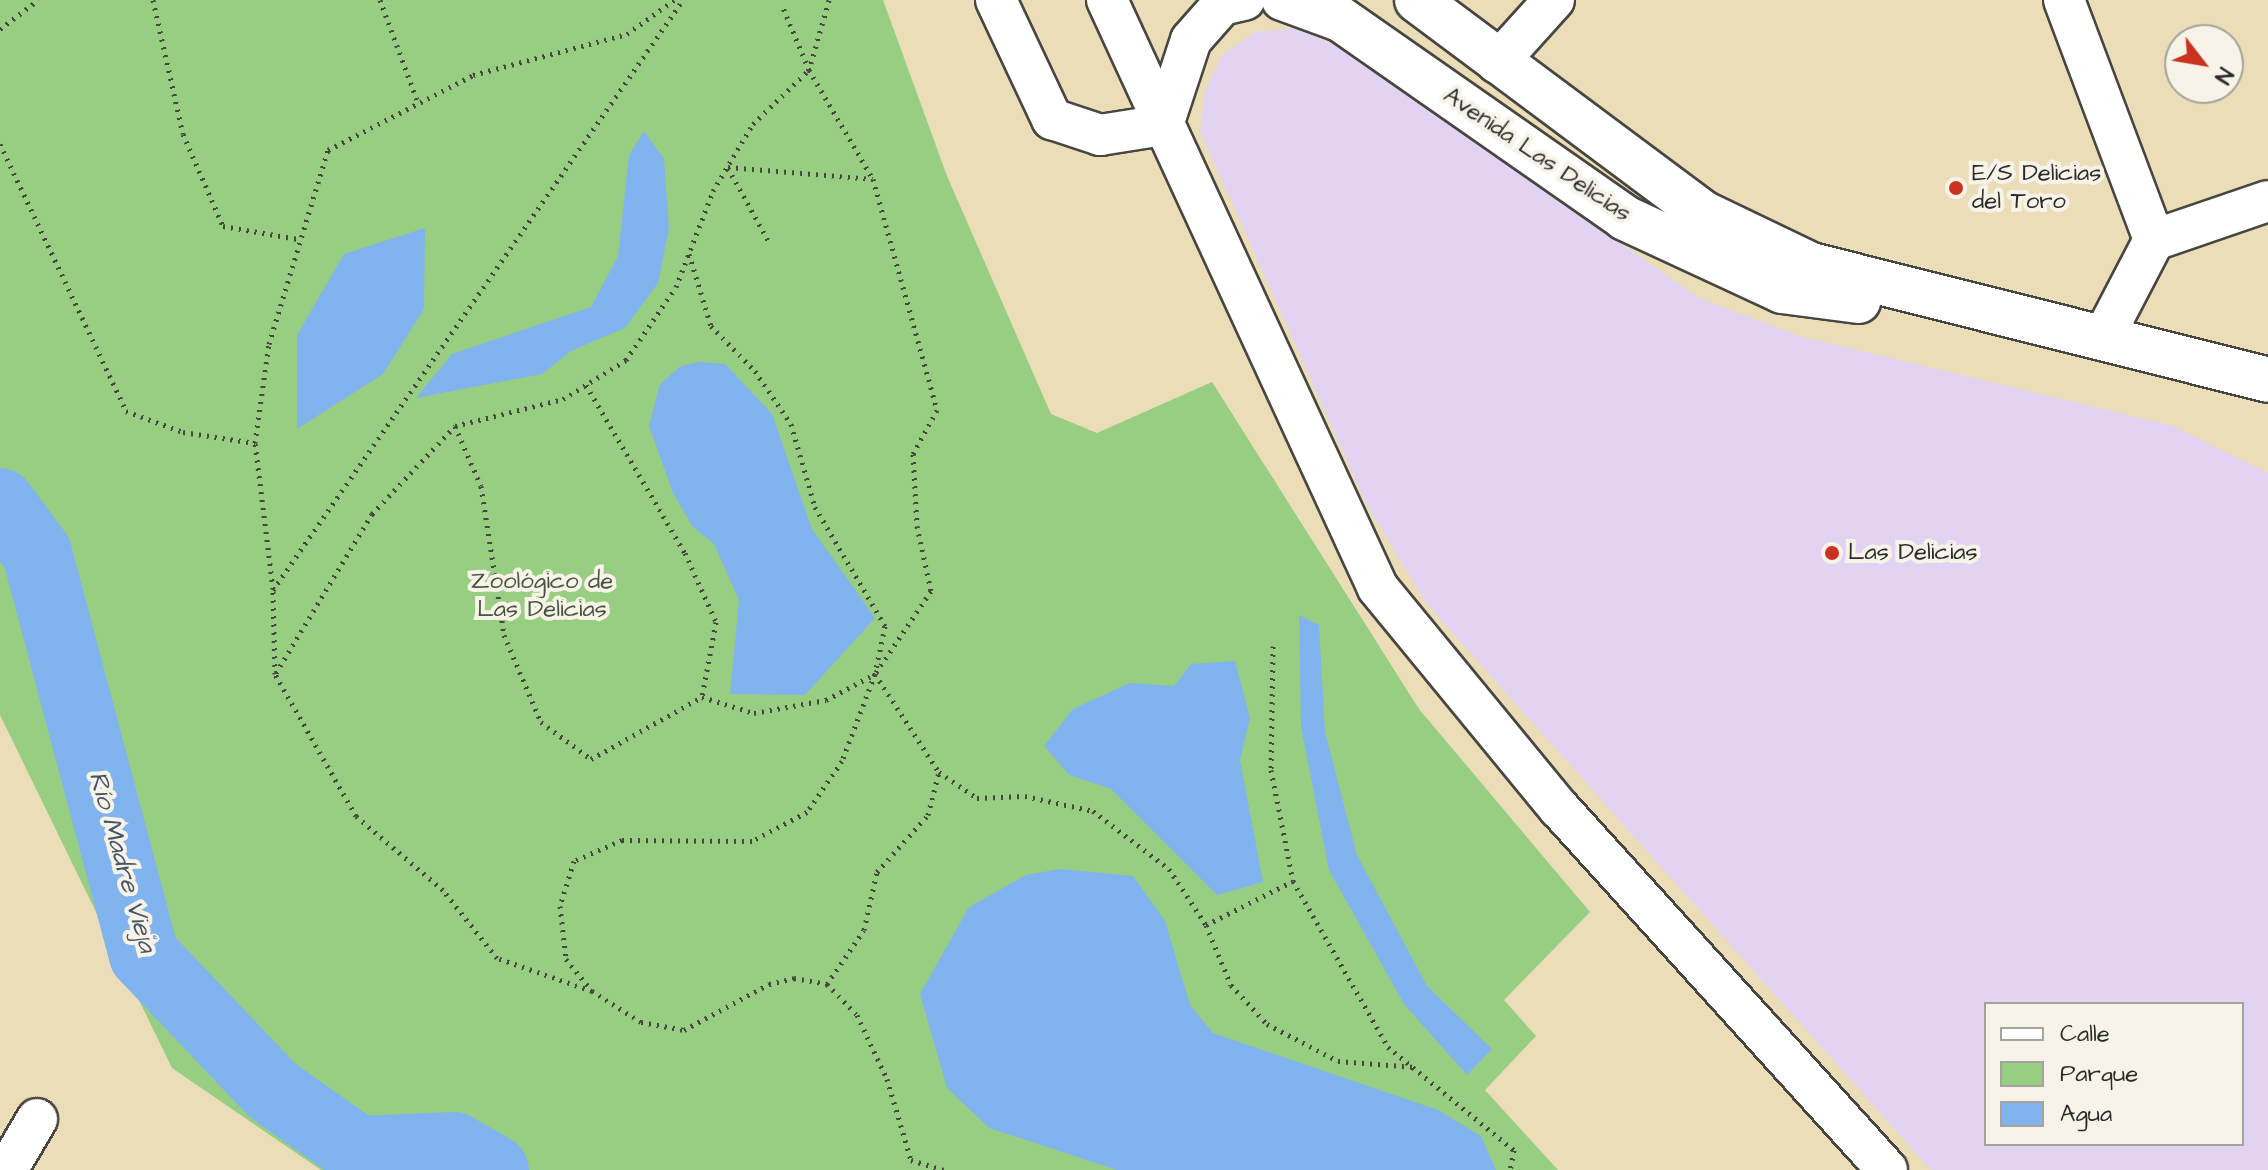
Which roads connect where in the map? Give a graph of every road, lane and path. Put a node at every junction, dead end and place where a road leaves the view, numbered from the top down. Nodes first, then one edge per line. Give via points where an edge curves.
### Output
1 (38, 0) edge
2 (153, 0) edge
3 (380, 0) edge
4 (674, 0) edge
5 (683, 0) edge
6 (829, 0) edge
7 (996, 0) edge
8 (1107, 0) edge
9 (1244, 0) edge
10 (1282, 0) edge
11 (1313, 0) edge
12 (1417, 0) edge
13 (1554, 0) edge
14 (2064, 0) edge
15 (782, 5) dead end
16 (1349, 25) junction
17 (0, 29) edge
18 (1497, 63) junction
19 (809, 70) junction
20 (418, 103) junction
21 (1163, 125) junction
22 (0, 144) edge
23 (727, 167) junction
24 (873, 179) junction
25 (2268, 201) edge
26 (298, 239) junction
27 (2154, 240) junction
28 (769, 242) dead end
29 (689, 254) junction
30 (2105, 334) junction
31 (2268, 380) edge
32 (586, 385) junction
33 (455, 426) junction
34 (255, 443) junction
35 (273, 590) junction
36 (1273, 646) dead end
37 (275, 674) junction
38 (875, 674) junction
39 (702, 697) junction
40 (939, 772) junction
41 (1293, 881) junction
42 (1206, 925) junction
43 (827, 984) junction
44 (592, 991) junction
45 (1415, 1067) junction
46 (37, 1119) dead end
47 (7, 1170) edge
48 (943, 1170) edge
49 (1510, 1170) edge
50 (1887, 1170) edge

1 - 17 path
2 - 26 path via 183,134 223,226
3 - 20 path
4 - 20 path via 627,34 473,75
5 - 35 path
6 - 19 path
7 - 21 street via 1052,119 1100,135
8 - 21 street
9 - 21 street via 1222,5 1191,40
10 - 16 street
11 - 16 main road, Avenida Las Delicias
12 - 18 main road, Avenida Las Delicias
13 - 18 street
14 - 27 street
15 - 19 path
16 - 30 main road, Avenida Las Delicias via 1625,218 1782,291
18 - 30 main road, Avenida Las Delicias via 1703,213 1811,265
19 - 23 path via 753,124
19 - 24 path
20 - 26 path via 328,150
21 - 50 street via 1378,588 1559,808
22 - 34 path via 126,411 183,432
23 - 24 path
23 - 28 path
23 - 29 path
24 - 38 path via 937,410 913,454 917,526 931,591
25 - 27 street
26 - 34 path via 269,344
27 - 30 street
29 - 32 path via 676,287 626,360
29 - 38 path via 711,326 755,371 791,424 815,507 885,626
30 - 31 main road, Avenida Las Delicias
32 - 33 path via 563,399
32 - 39 path via 685,553 716,622
33 - 37 path via 372,514
33 - 39 path via 481,486 504,635 541,722 591,759
34 - 35 path
35 - 37 path
36 - 41 path via 1271,770
37 - 44 path via 356,816 443,890 497,958
38 - 39 path via 826,700 754,713
38 - 40 path
38 - 44 path via 842,761 807,812 752,841 622,840 574,861 560,906 566,959
40 - 42 path via 977,798 1025,796 1093,811 1169,869
40 - 43 path via 928,815 877,872 864,930
41 - 42 path
41 - 45 path via 1388,1047
42 - 45 path via 1231,985 1267,1024 1338,1061
43 - 44 path via 794,978 769,984 684,1030 641,1022
43 - 48 path via 857,1015 887,1079 911,1160
45 - 49 path via 1514,1150
46 - 47 street

